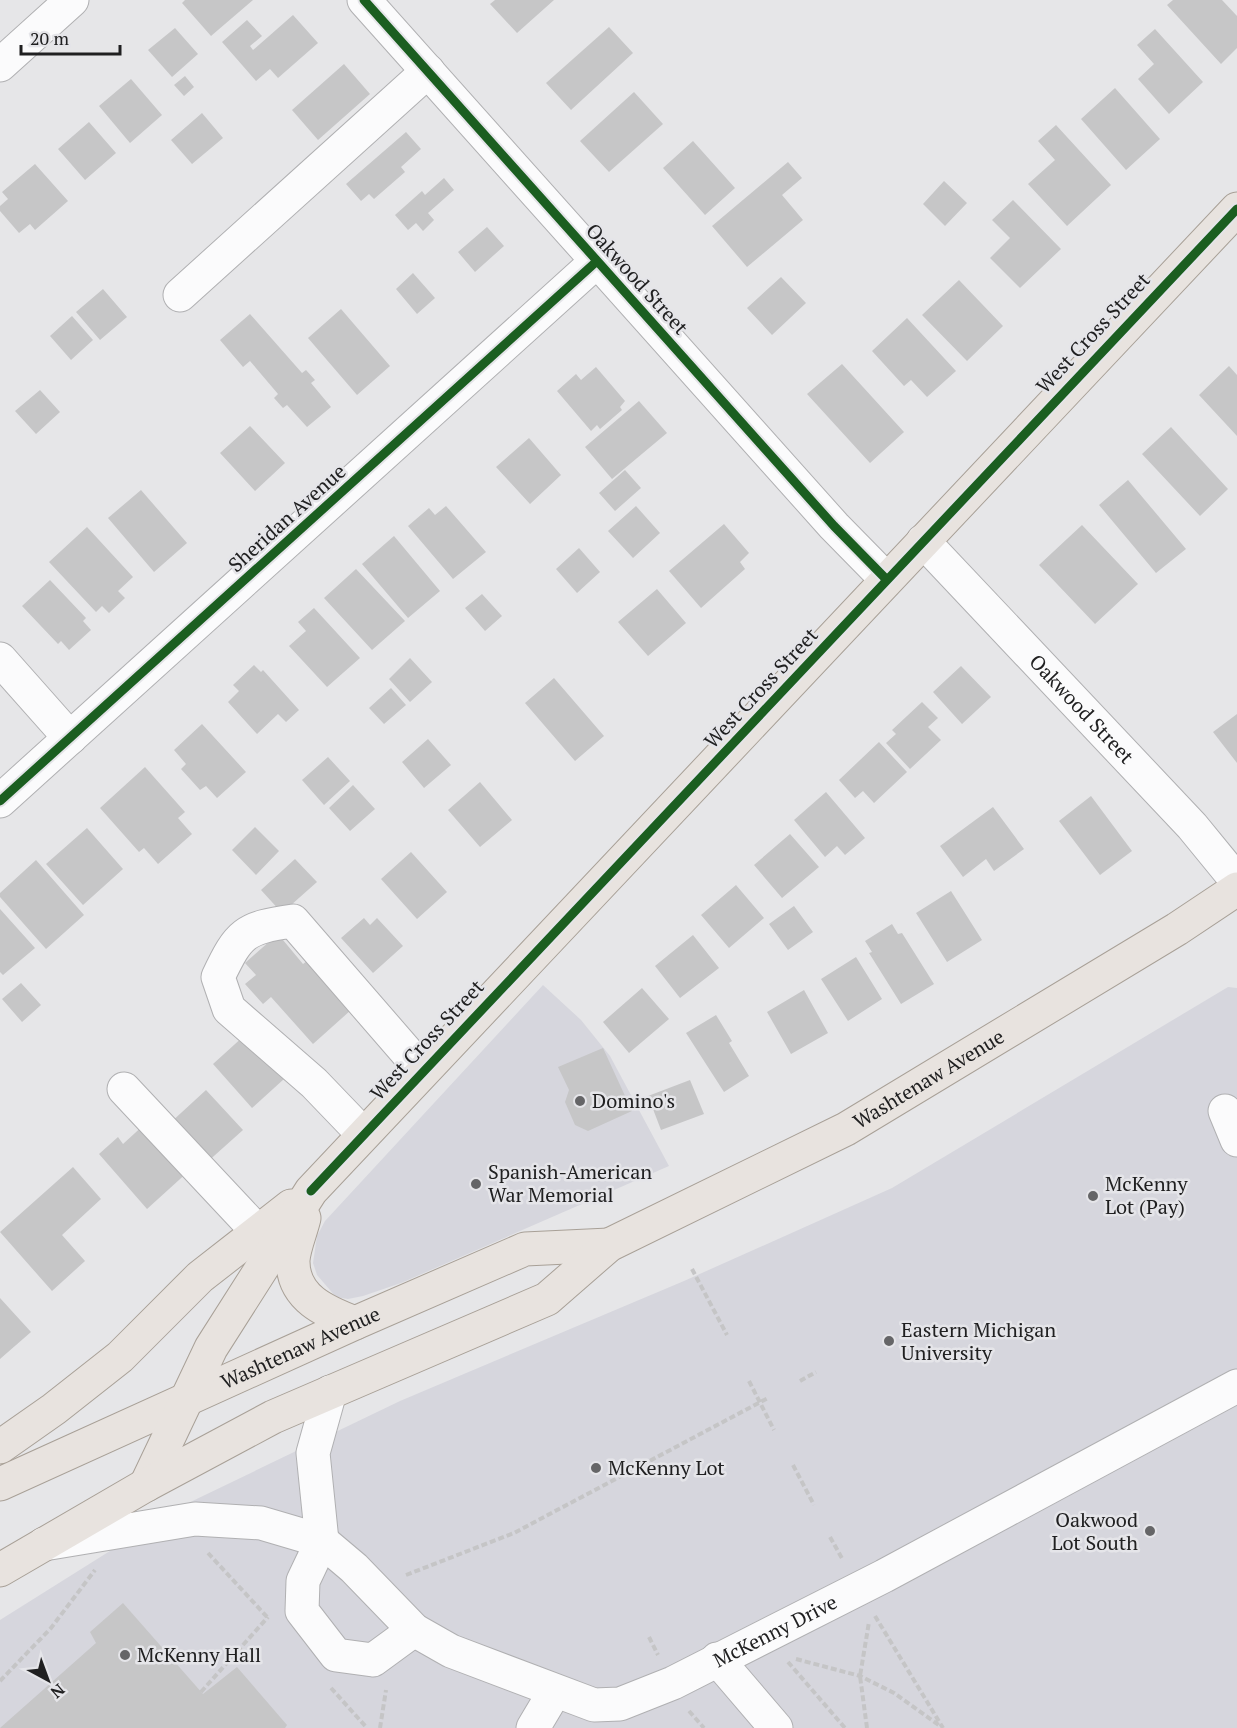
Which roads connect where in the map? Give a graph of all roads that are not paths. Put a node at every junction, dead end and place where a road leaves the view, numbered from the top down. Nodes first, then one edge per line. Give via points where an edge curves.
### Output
1 (72, 0) edge
2 (364, 0) edge
3 (0, 65) edge
4 (428, 71) junction
5 (1237, 209) edge
6 (597, 261) junction
7 (180, 295) dead end
8 (923, 541) junction
9 (886, 579) junction
10 (0, 659) edge
11 (70, 738) junction
12 (0, 801) edge
13 (1237, 881) edge
14 (1237, 889) edge
15 (423, 1071) junction
16 (124, 1089) dead end
17 (363, 1134) junction
18 (311, 1191) junction
19 (258, 1232) junction
20 (609, 1245) junction
21 (355, 1323) junction
22 (1237, 1386) edge
23 (330, 1392) junction
24 (184, 1402) junction
25 (0, 1447) edge
26 (0, 1484) edge
27 (146, 1485) junction
28 (322, 1541) junction
29 (42, 1544) junction
30 (0, 1570) edge
31 (414, 1630) junction
32 (717, 1659) junction
33 (555, 1691) junction
34 (533, 1728) edge
35 (776, 1728) edge

1 - 3 street
2 - 4 street, Oakwood Street
4 - 6 street, Oakwood Street
4 - 7 street
5 - 8 main road, West Cross Street
6 - 9 street, Oakwood Street
6 - 11 street, Sheridan Avenue
8 - 9 main road, West Cross Street
8 - 13 street, Oakwood Street via 1192,826
9 - 15 main road, West Cross Street
10 - 11 street
11 - 12 street, Sheridan Avenue
14 - 20 main road, Washtenaw Avenue via 846,1129
15 - 17 main road, West Cross Street
15 - 17 street via 293,921 259,926 234,944 218,977 229,1009 314,1083
16 - 19 street
17 - 18 main road, West Cross Street
18 - 19 main road
18 - 21 main road via 293,1261 299,1289 321,1310
18 - 24 main road, West Cross Street via 237,1305
19 - 25 main road via 200,1277 120,1357
20 - 21 main road, Washtenaw Avenue via 525,1249
20 - 23 main road, Washtenaw Avenue via 547,1299
21 - 24 main road, Washtenaw Avenue
22 - 32 street, McKenny Drive via 884,1576
23 - 27 main road, Washtenaw Avenue via 273,1417
23 - 28 street via 313,1453
24 - 26 main road, Washtenaw Avenue
24 - 27 main road, West Cross Street
27 - 29 main road
28 - 29 street via 261,1523 195,1519
28 - 31 street, McKenny Drive
28 - 31 street via 303,1581 302,1611 336,1655 373,1660
29 - 30 main road
31 - 33 street, McKenny Drive via 451,1651
32 - 33 street, McKenny Drive via 663,1688 620,1704 594,1705
32 - 35 street
33 - 34 street

